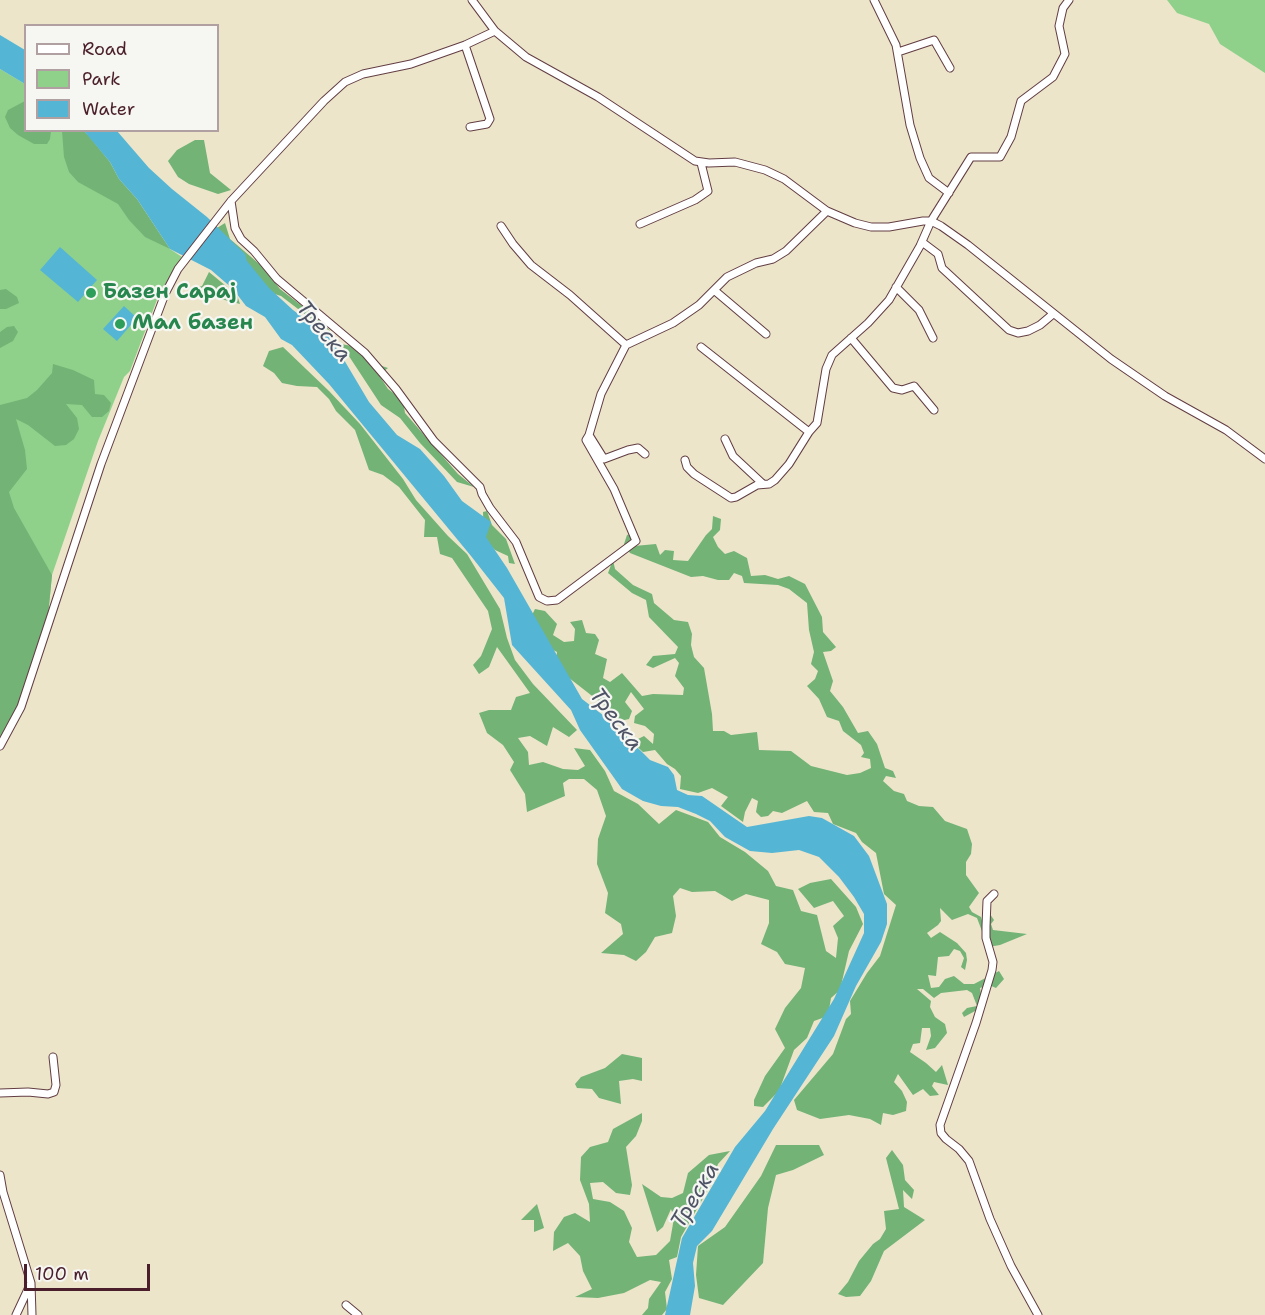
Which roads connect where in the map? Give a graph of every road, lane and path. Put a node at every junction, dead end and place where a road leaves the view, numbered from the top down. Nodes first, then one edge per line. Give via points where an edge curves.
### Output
1 (472, 0) edge
2 (874, 0) edge
3 (1069, 0) edge
4 (495, 31) junction
5 (465, 45) junction
6 (898, 52) junction
7 (950, 68) dead end
8 (470, 127) dead end
9 (701, 163) junction
10 (949, 193) junction
11 (231, 201) junction
12 (827, 212) junction
13 (931, 221) junction
14 (640, 224) dead end
15 (501, 226) dead end
16 (922, 242) junction
17 (896, 287) junction
18 (714, 290) junction
19 (1053, 314) junction
20 (766, 334) dead end
21 (851, 338) junction
22 (933, 338) dead end
23 (626, 345) junction
24 (701, 347) dead end
25 (934, 410) dead end
26 (809, 432) junction
27 (589, 435) junction
28 (725, 439) dead end
29 (645, 454) dead end
30 (1265, 459) edge
31 (685, 460) dead end
32 (763, 484) junction
33 (0, 746) edge
34 (994, 894) dead end
35 (53, 1057) dead end
36 (0, 1093) edge
37 (0, 1175) edge
38 (31, 1283) junction
39 (346, 1305) dead end
40 (16, 1315) edge
41 (32, 1315) edge
42 (358, 1315) edge
43 (1038, 1315) edge

1 - 4 street
2 - 6 street
3 - 10 street via 1059,26 1065,54 1053,77 1021,101 1011,137 1000,157 971,157
4 - 5 street
4 - 9 street via 541,67 598,97
5 - 8 street via 490,119 487,124
5 - 11 street via 411,64 352,77 324,101
6 - 7 street via 934,40
6 - 10 street via 910,125 920,158 929,178
9 - 12 street via 735,162 765,170 784,179
9 - 14 street via 708,191
10 - 13 street
11 - 27 street via 235,228 241,239 277,279 365,353 434,441 480,488 516,542 539,597 548,601 558,600 636,541 614,489 586,440
11 - 33 street via 178,270 165,294 101,464 21,707
12 - 13 street via 871,227
12 - 18 street via 786,251 727,277
13 - 16 street
13 - 19 street via 968,245
15 - 23 street via 531,265
16 - 17 street
16 - 19 street via 938,254 942,268 1009,330 1028,331
17 - 21 street via 889,300
17 - 22 street via 919,309
18 - 20 street
18 - 23 street via 673,323
19 - 30 street via 1111,360 1226,430
21 - 25 street via 893,388 914,386
21 - 26 street via 832,355 817,423
23 - 27 street via 601,394
24 - 26 street
26 - 32 street via 775,480
27 - 29 street via 604,459 638,448
28 - 32 street via 733,456
31 - 32 street via 694,474 731,498
34 - 43 street via 987,901 986,926 992,970 940,1125 941,1133 969,1161 1011,1266
35 - 36 street via 54,1092
37 - 38 street
38 - 40 street
38 - 41 street
39 - 42 street

